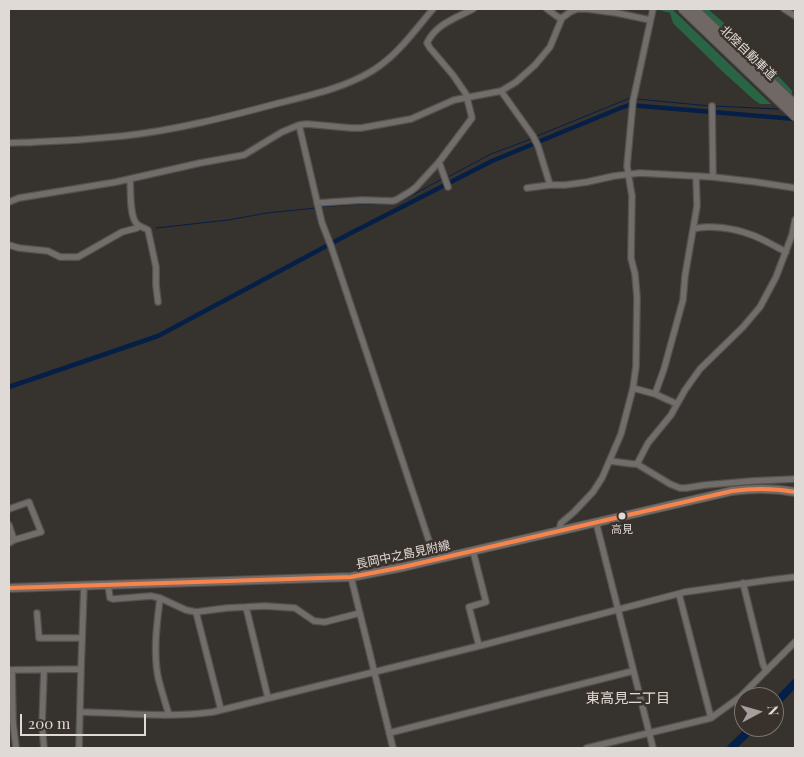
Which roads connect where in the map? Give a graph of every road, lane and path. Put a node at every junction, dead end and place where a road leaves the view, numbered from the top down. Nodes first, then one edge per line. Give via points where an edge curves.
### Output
1 (433, 9) edge
2 (473, 9) edge
3 (547, 9) edge
4 (653, 9) edge
5 (683, 9) edge
6 (694, 9) edge
7 (784, 9) edge
8 (795, 16) edge
9 (562, 18) junction
10 (650, 20) junction
11 (500, 92) junction
12 (467, 98) junction
13 (795, 105) edge
14 (712, 106) dead end
15 (795, 116) edge
16 (299, 124) junction
17 (9, 143) edge
18 (439, 162) junction
19 (629, 174) junction
20 (696, 176) junction
21 (713, 177) junction
22 (130, 179) junction
23 (550, 185) junction
24 (448, 187) dead end
25 (526, 188) dead end
26 (795, 188) edge
27 (9, 202) edge
28 (317, 203) junction
29 (795, 220) edge
30 (139, 226) junction
31 (694, 229) junction
32 (9, 244) edge
33 (786, 252) junction
34 (158, 302) dead end
35 (633, 388) junction
36 (655, 394) junction
37 (677, 404) junction
38 (610, 461) junction
39 (637, 464) junction
40 (787, 480) junction
41 (795, 480) edge
42 (783, 490) junction
43 (795, 492) edge
44 (9, 509) edge
45 (596, 522) junction
46 (9, 525) edge
47 (559, 530) junction
48 (12, 542) edge
49 (473, 551) junction
50 (435, 559) junction
51 (352, 577) junction
52 (795, 578) edge
53 (150, 583) junction
54 (743, 584) junction
55 (108, 585) junction
56 (84, 586) junction
57 (9, 588) edge
58 (679, 594) junction
59 (151, 596) junction
60 (160, 598) junction
61 (246, 607) junction
62 (618, 609) junction
63 (196, 612) junction
64 (37, 613) dead end
65 (360, 613) junction
66 (82, 638) junction
67 (795, 642) edge
68 (479, 646) junction
69 (81, 669) junction
70 (10, 670) edge
71 (44, 670) junction
72 (633, 671) junction
73 (766, 671) junction
74 (374, 672) junction
75 (268, 698) junction
76 (220, 710) junction
77 (80, 712) junction
78 (169, 715) junction
79 (711, 718) junction
80 (390, 733) junction
81 (649, 733) junction
82 (16, 748) edge
83 (44, 748) edge
84 (79, 748) edge
85 (393, 748) edge
86 (587, 748) edge
87 (653, 748) edge

1 - 17 street via 389,59 342,86 184,127 106,138
2 - 12 street via 442,25 427,43 453,74
3 - 9 street
4 - 10 street
5 - 15 highway, 北陸自動車道
6 - 13 highway, 北陸自動車道
7 - 8 street
9 - 10 street via 577,9 587,9
9 - 11 street via 550,46 536,65
10 - 19 street via 632,104
11 - 12 street
11 - 23 street via 533,136
12 - 16 street via 450,101 411,119 361,128
12 - 18 street via 472,118
14 - 21 street
16 - 22 street via 244,155
16 - 28 street
18 - 24 street
18 - 28 street via 411,191 396,200
19 - 20 street
19 - 23 street
19 - 35 street via 631,254 637,297
20 - 21 street
20 - 31 street
21 - 26 street
22 - 27 street
22 - 30 street via 132,211
23 - 25 street
28 - 50 street
29 - 33 street
30 - 32 street via 78,257 60,258 48,251
30 - 34 street via 148,230 156,267
31 - 33 street via 705,227 749,234
31 - 36 street via 683,300
33 - 37 street via 760,307 700,369
35 - 36 street
35 - 38 street via 625,422
36 - 37 street
37 - 39 street
38 - 39 street
38 - 47 street via 593,492 561,523
39 - 40 street via 680,488
40 - 41 street
40 - 42 street
42 - 43 main road, 長岡中之島見附線
42 - 45 main road, 長岡中之島見附線 via 757,488 732,491
44 - 48 street via 29,502 41,532
45 - 47 main road, 長岡中之島見附線
45 - 62 street
46 - 48 street
47 - 49 main road, 長岡中之島見附線
49 - 50 main road, 長岡中之島見附線
49 - 68 street via 486,602 469,607
50 - 51 main road, 長岡中之島見附線
51 - 53 main road, 長岡中之島見附線
51 - 65 street
52 - 54 street
53 - 55 main road, 長岡中之島見附線
53 - 59 street
54 - 58 street
54 - 73 street
55 - 56 main road, 長岡中之島見附線
55 - 59 street via 113,599
56 - 57 main road, 長岡中之島見附線
56 - 66 street
58 - 62 street
58 - 79 street
59 - 60 street
60 - 63 street
60 - 78 street via 156,653 158,676
61 - 63 street
61 - 65 street via 295,608 319,622
61 - 75 street
62 - 68 street
62 - 72 street
63 - 76 street
64 - 66 street via 39,638
65 - 74 street
66 - 69 street
67 - 73 street
68 - 74 street
69 - 71 street
69 - 77 street
70 - 71 street
70 - 82 street
71 - 83 street
72 - 80 street
72 - 81 street
73 - 79 street
74 - 75 street
74 - 80 street
75 - 76 street
76 - 78 street
77 - 78 street
77 - 84 street
79 - 81 street
80 - 85 street
81 - 86 street
81 - 87 street

